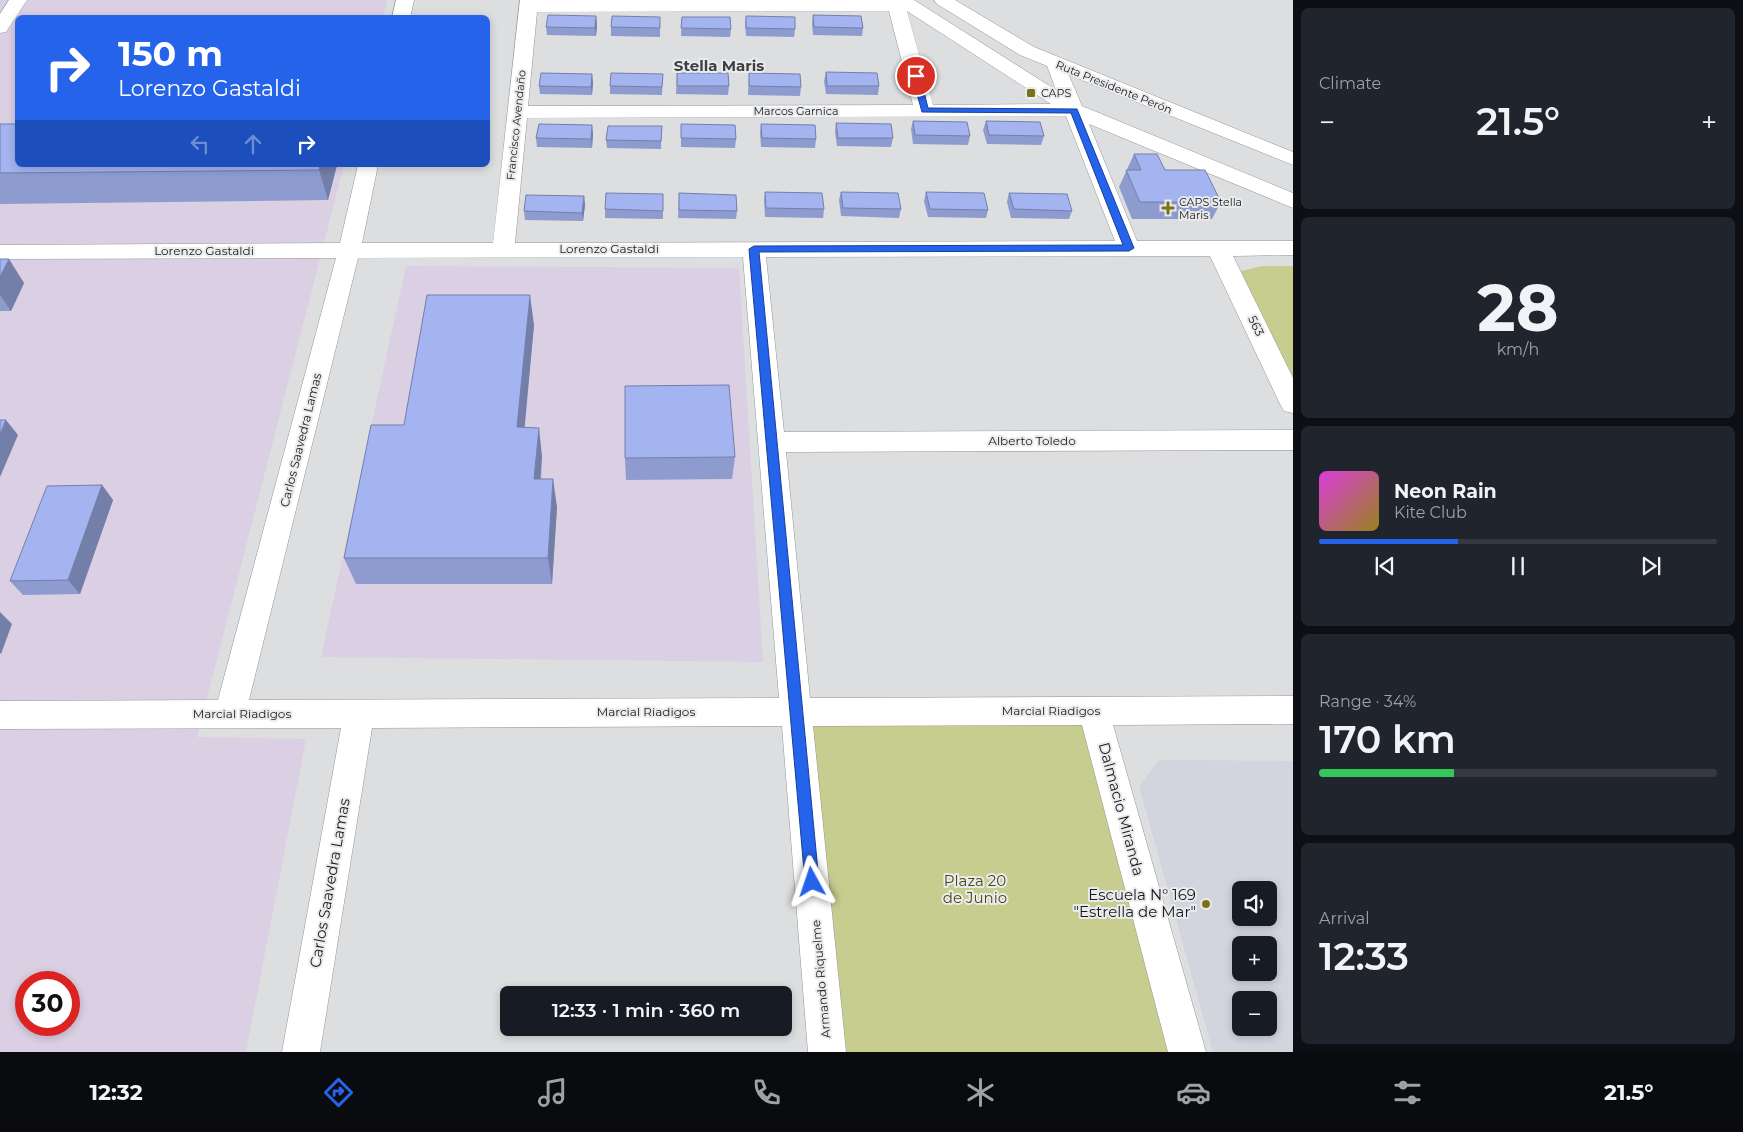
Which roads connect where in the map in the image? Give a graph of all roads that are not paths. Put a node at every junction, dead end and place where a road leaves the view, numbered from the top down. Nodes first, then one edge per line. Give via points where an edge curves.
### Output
1 (18, 0) edge
2 (405, 0) edge
3 (943, 0) edge
4 (902, 2) edge
5 (760, 3) edge
6 (529, 4) edge
7 (402, 15) edge
8 (0, 28) edge
9 (1055, 63) junction
10 (925, 110) junction
11 (1074, 110) junction
12 (518, 112) junction
13 (1293, 159) edge
14 (368, 167) edge
15 (1293, 201) edge
16 (1129, 248) junction
17 (1218, 248) junction
18 (1293, 248) edge
19 (754, 249) junction
20 (503, 250) junction
21 (350, 251) junction
22 (0, 252) edge
23 (1293, 404) edge
24 (1293, 440) edge
25 (771, 442) junction
26 (1094, 710) junction
27 (1293, 710) edge
28 (796, 712) junction
29 (230, 714) junction
30 (359, 714) junction
31 (0, 715) edge
32 (301, 1052) edge
33 (827, 1052) edge
34 (1187, 1052) edge

1 - 8 street
2 - 7 street
3 - 9 street, Ruta Presidente Perón via 1027,51
4 - 5 street
4 - 10 street
4 - 11 street
5 - 6 street
6 - 12 street, Francisco Avendaño
9 - 11 street
9 - 13 street, Ruta Presidente Perón
10 - 11 street, Marcos Garnica
10 - 12 street, Marcos Garnica
11 - 15 street
11 - 16 street
12 - 20 street, Francisco Avendaño
14 - 21 street, Carlos Saavedra Lamas
16 - 17 street, Lorenzo Gastaldi
16 - 19 street, Lorenzo Gastaldi
17 - 18 street, Lorenzo Gastaldi
17 - 23 street, 563
19 - 20 street, Lorenzo Gastaldi
19 - 25 street, Armando Riquelme
20 - 21 street, Lorenzo Gastaldi
21 - 22 street, Lorenzo Gastaldi
21 - 29 street, Carlos Saavedra Lamas
24 - 25 street, Alberto Toledo
25 - 28 street, Armando Riquelme
26 - 27 street, Marcial Riadigos
26 - 28 street, Marcial Riadigos
26 - 34 street, Dalmacio Miranda
28 - 30 street, Marcial Riadigos
28 - 33 street, Armando Riquelme
29 - 30 street, Marcial Riadigos
29 - 31 street, Marcial Riadigos
30 - 32 street, Carlos Saavedra Lamas

